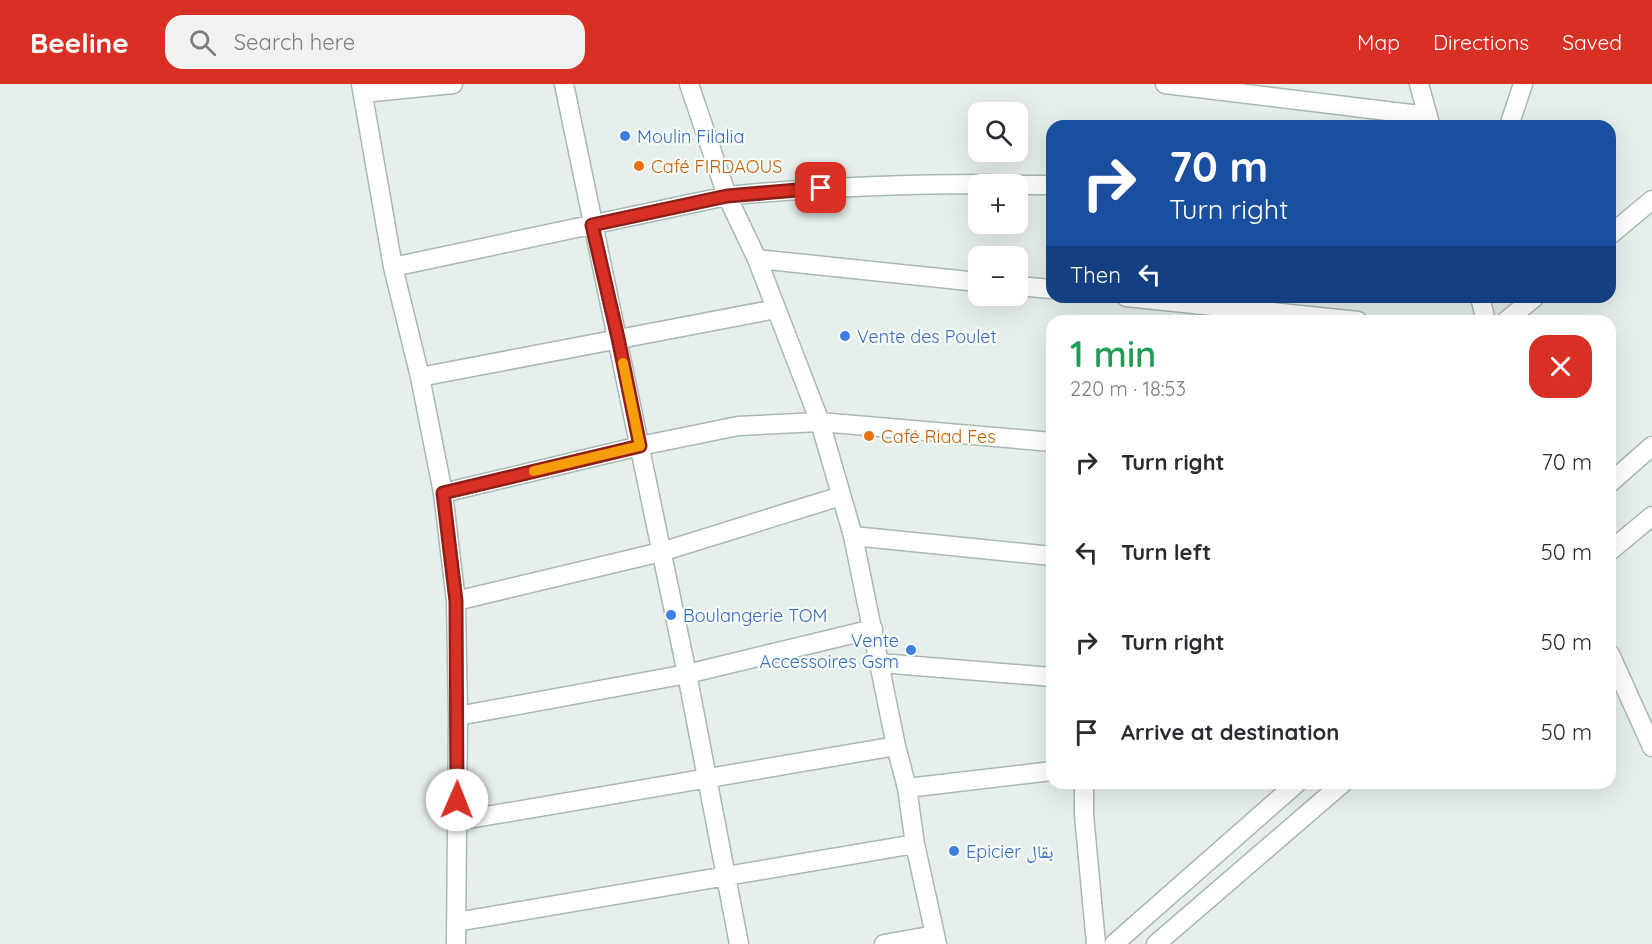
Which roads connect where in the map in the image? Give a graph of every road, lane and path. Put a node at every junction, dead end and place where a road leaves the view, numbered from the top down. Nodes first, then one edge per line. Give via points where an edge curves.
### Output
1 (453, 84) edge
2 (564, 84) edge
3 (689, 84) edge
4 (1165, 84) edge
5 (1419, 84) edge
6 (1523, 84) edge
7 (362, 88) edge
8 (1422, 120) edge
9 (1429, 120) edge
10 (1511, 120) edge
11 (968, 184) edge
12 (1028, 185) edge
13 (1046, 185) edge
14 (727, 196) junction
15 (1652, 200) edge
16 (592, 225) junction
17 (1616, 230) edge
18 (757, 259) junction
19 (393, 267) junction
20 (968, 281) edge
21 (1028, 287) edge
22 (1046, 288) edge
23 (1184, 303) edge
24 (1528, 303) edge
25 (776, 309) junction
26 (1300, 315) edge
27 (1513, 315) edge
28 (618, 338) junction
29 (420, 377) junction
30 (820, 422) junction
31 (1046, 441) edge
32 (640, 446) junction
33 (1652, 446) edge
34 (1616, 478) edge
35 (443, 493) junction
36 (841, 496) junction
37 (1652, 516) edge
38 (853, 536) junction
39 (1616, 546) edge
40 (661, 552) junction
41 (1046, 555) edge
42 (456, 601) junction
43 (873, 629) junction
44 (880, 663) junction
45 (1616, 667) edge
46 (687, 674) junction
47 (1046, 677) edge
48 (458, 716) junction
49 (896, 746) junction
50 (1652, 747) edge
51 (1046, 772) edge
52 (708, 778) junction
53 (907, 788) junction
54 (1084, 789) edge
55 (1290, 789) edge
56 (1335, 789) edge
57 (457, 821) junction
58 (915, 844) junction
59 (727, 877) junction
60 (456, 922) junction
61 (936, 940) edge
62 (456, 944) edge
63 (739, 944) edge
64 (885, 944) edge
65 (1096, 944) edge
66 (1114, 944) edge
67 (1156, 944) edge

1 - 7 street
2 - 16 street
3 - 14 street
4 - 8 street
5 - 9 street
6 - 10 street
7 - 19 street
11 - 14 street via 779,190
12 - 13 street
14 - 16 street
14 - 18 street
15 - 17 street
16 - 19 street
16 - 28 street
18 - 20 street
18 - 25 street
19 - 29 street
21 - 22 street
23 - 26 street
24 - 27 street
25 - 28 street
25 - 30 street
28 - 29 street
28 - 32 street
29 - 35 street
30 - 31 street
30 - 32 street via 738,426
30 - 36 street
32 - 35 street
32 - 40 street
33 - 34 street
35 - 42 street
36 - 38 street
36 - 40 street
37 - 39 street
38 - 41 street
38 - 43 street
40 - 42 street
40 - 46 street
42 - 48 street
43 - 44 street
43 - 46 street
44 - 47 street
44 - 49 street
45 - 50 street
46 - 48 street
46 - 52 street
48 - 57 street
49 - 52 street
49 - 53 street
51 - 53 street
52 - 57 street
52 - 59 street
53 - 58 street
54 - 65 street
55 - 66 street
56 - 67 street
57 - 60 street
58 - 59 street
58 - 61 street
59 - 60 street
59 - 63 street
60 - 62 street
61 - 64 street

